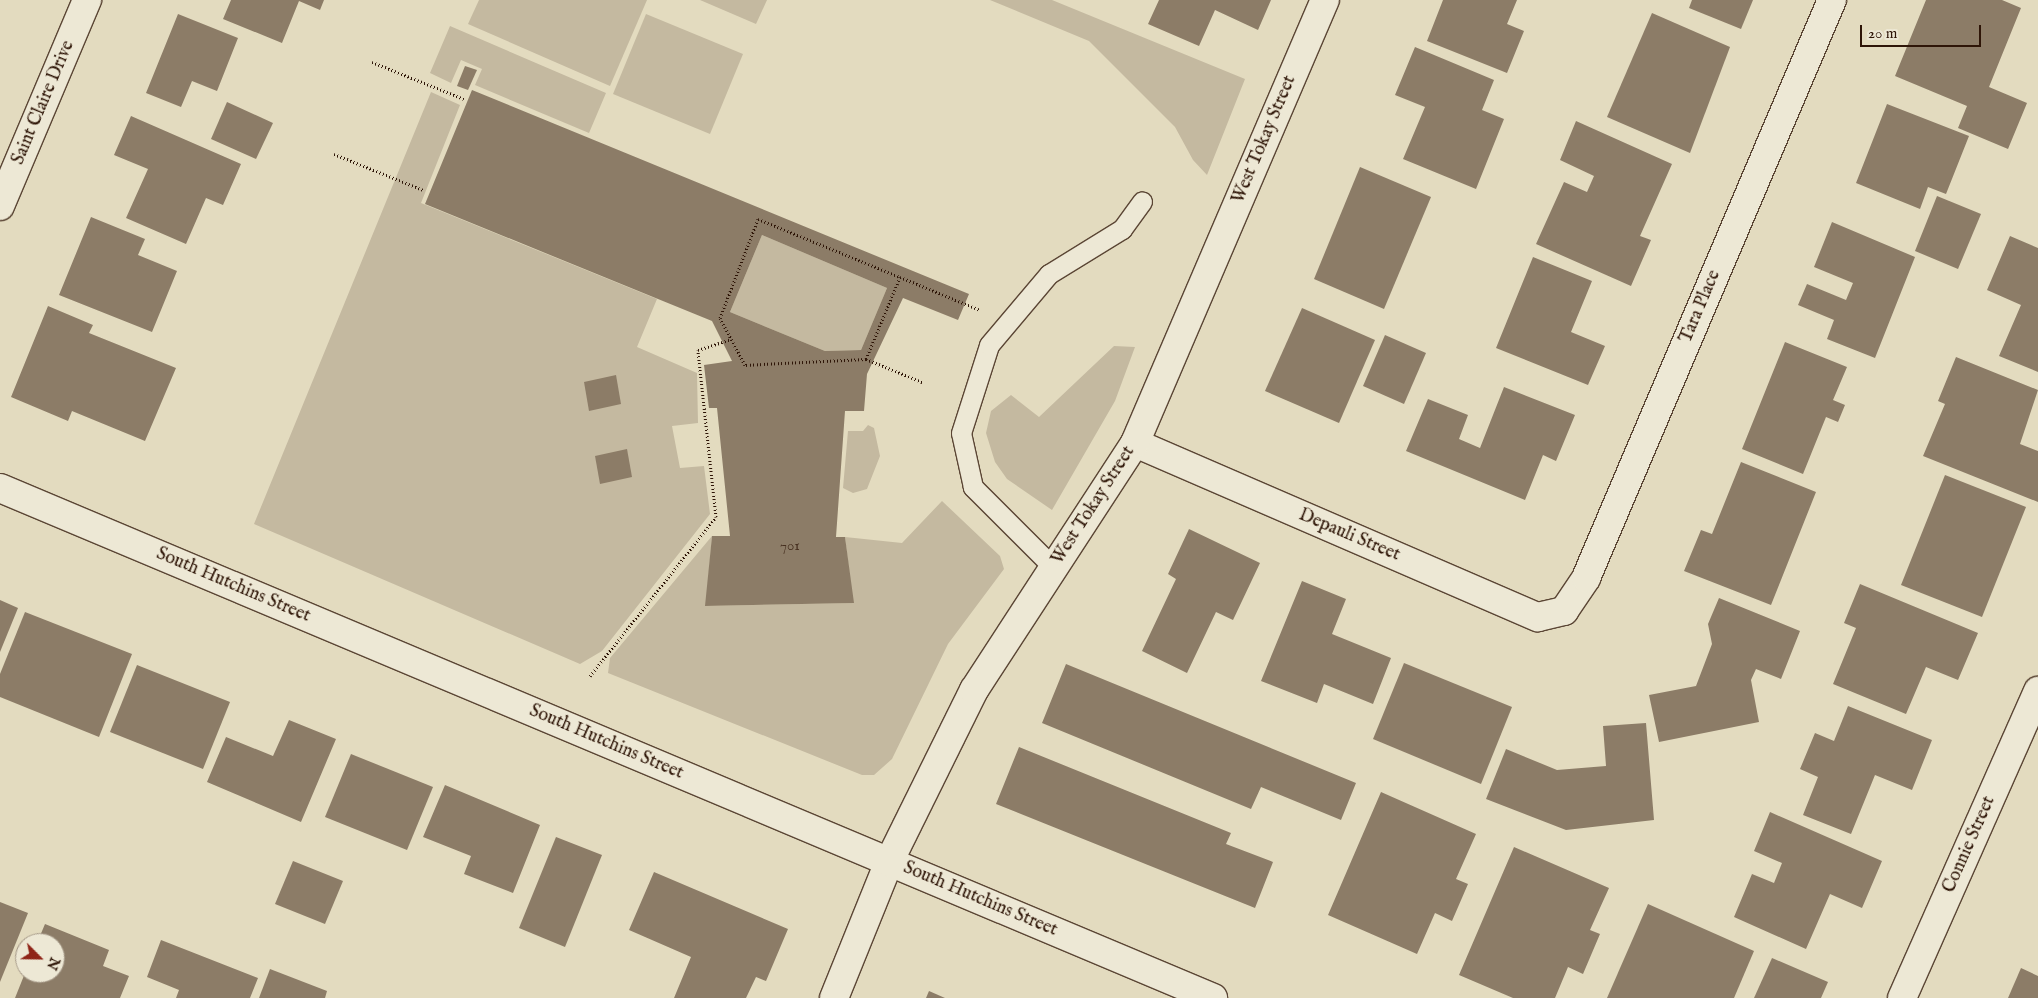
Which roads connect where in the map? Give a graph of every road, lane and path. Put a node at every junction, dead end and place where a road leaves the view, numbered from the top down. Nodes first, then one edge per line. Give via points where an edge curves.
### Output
1 (87, 0) edge
2 (1325, 0) edge
3 (1832, 0) edge
4 (372, 62) dead end
5 (464, 99) dead end
6 (334, 154) dead end
7 (423, 190) dead end
8 (1142, 201) dead end
9 (0, 206) edge
10 (900, 277) junction
11 (1008, 322) junction
12 (731, 338) junction
13 (866, 359) junction
14 (922, 382) dead end
15 (1135, 443) junction
16 (0, 488) edge
17 (1054, 568) junction
18 (1564, 611) joint
19 (590, 676) dead end
20 (2038, 692) edge
21 (889, 862) junction
22 (834, 998) edge
23 (1213, 998) edge
24 (1902, 998) edge

1 - 9 street, Saint Claire Drive
2 - 15 street, West Tokay Street
3 - 18 street, Tara Place via 1586,578
4 - 5 path
6 - 7 path
8 - 11 lane via 1122,229 1049,274
10 - 11 path
10 - 12 path via 758,219 720,318
10 - 13 path
11 - 17 lane via 989,345 962,433 973,487
12 - 13 path via 745,365
12 - 19 path via 698,350 716,516
13 - 14 path
15 - 17 street, West Tokay Street
15 - 18 street, Depauli Street via 1538,617
16 - 21 street, South Hutchins Street
17 - 21 street, West Tokay Street via 974,690
20 - 24 street, Connie Street
21 - 22 street, West Tokay Street
21 - 23 street, South Hutchins Street

